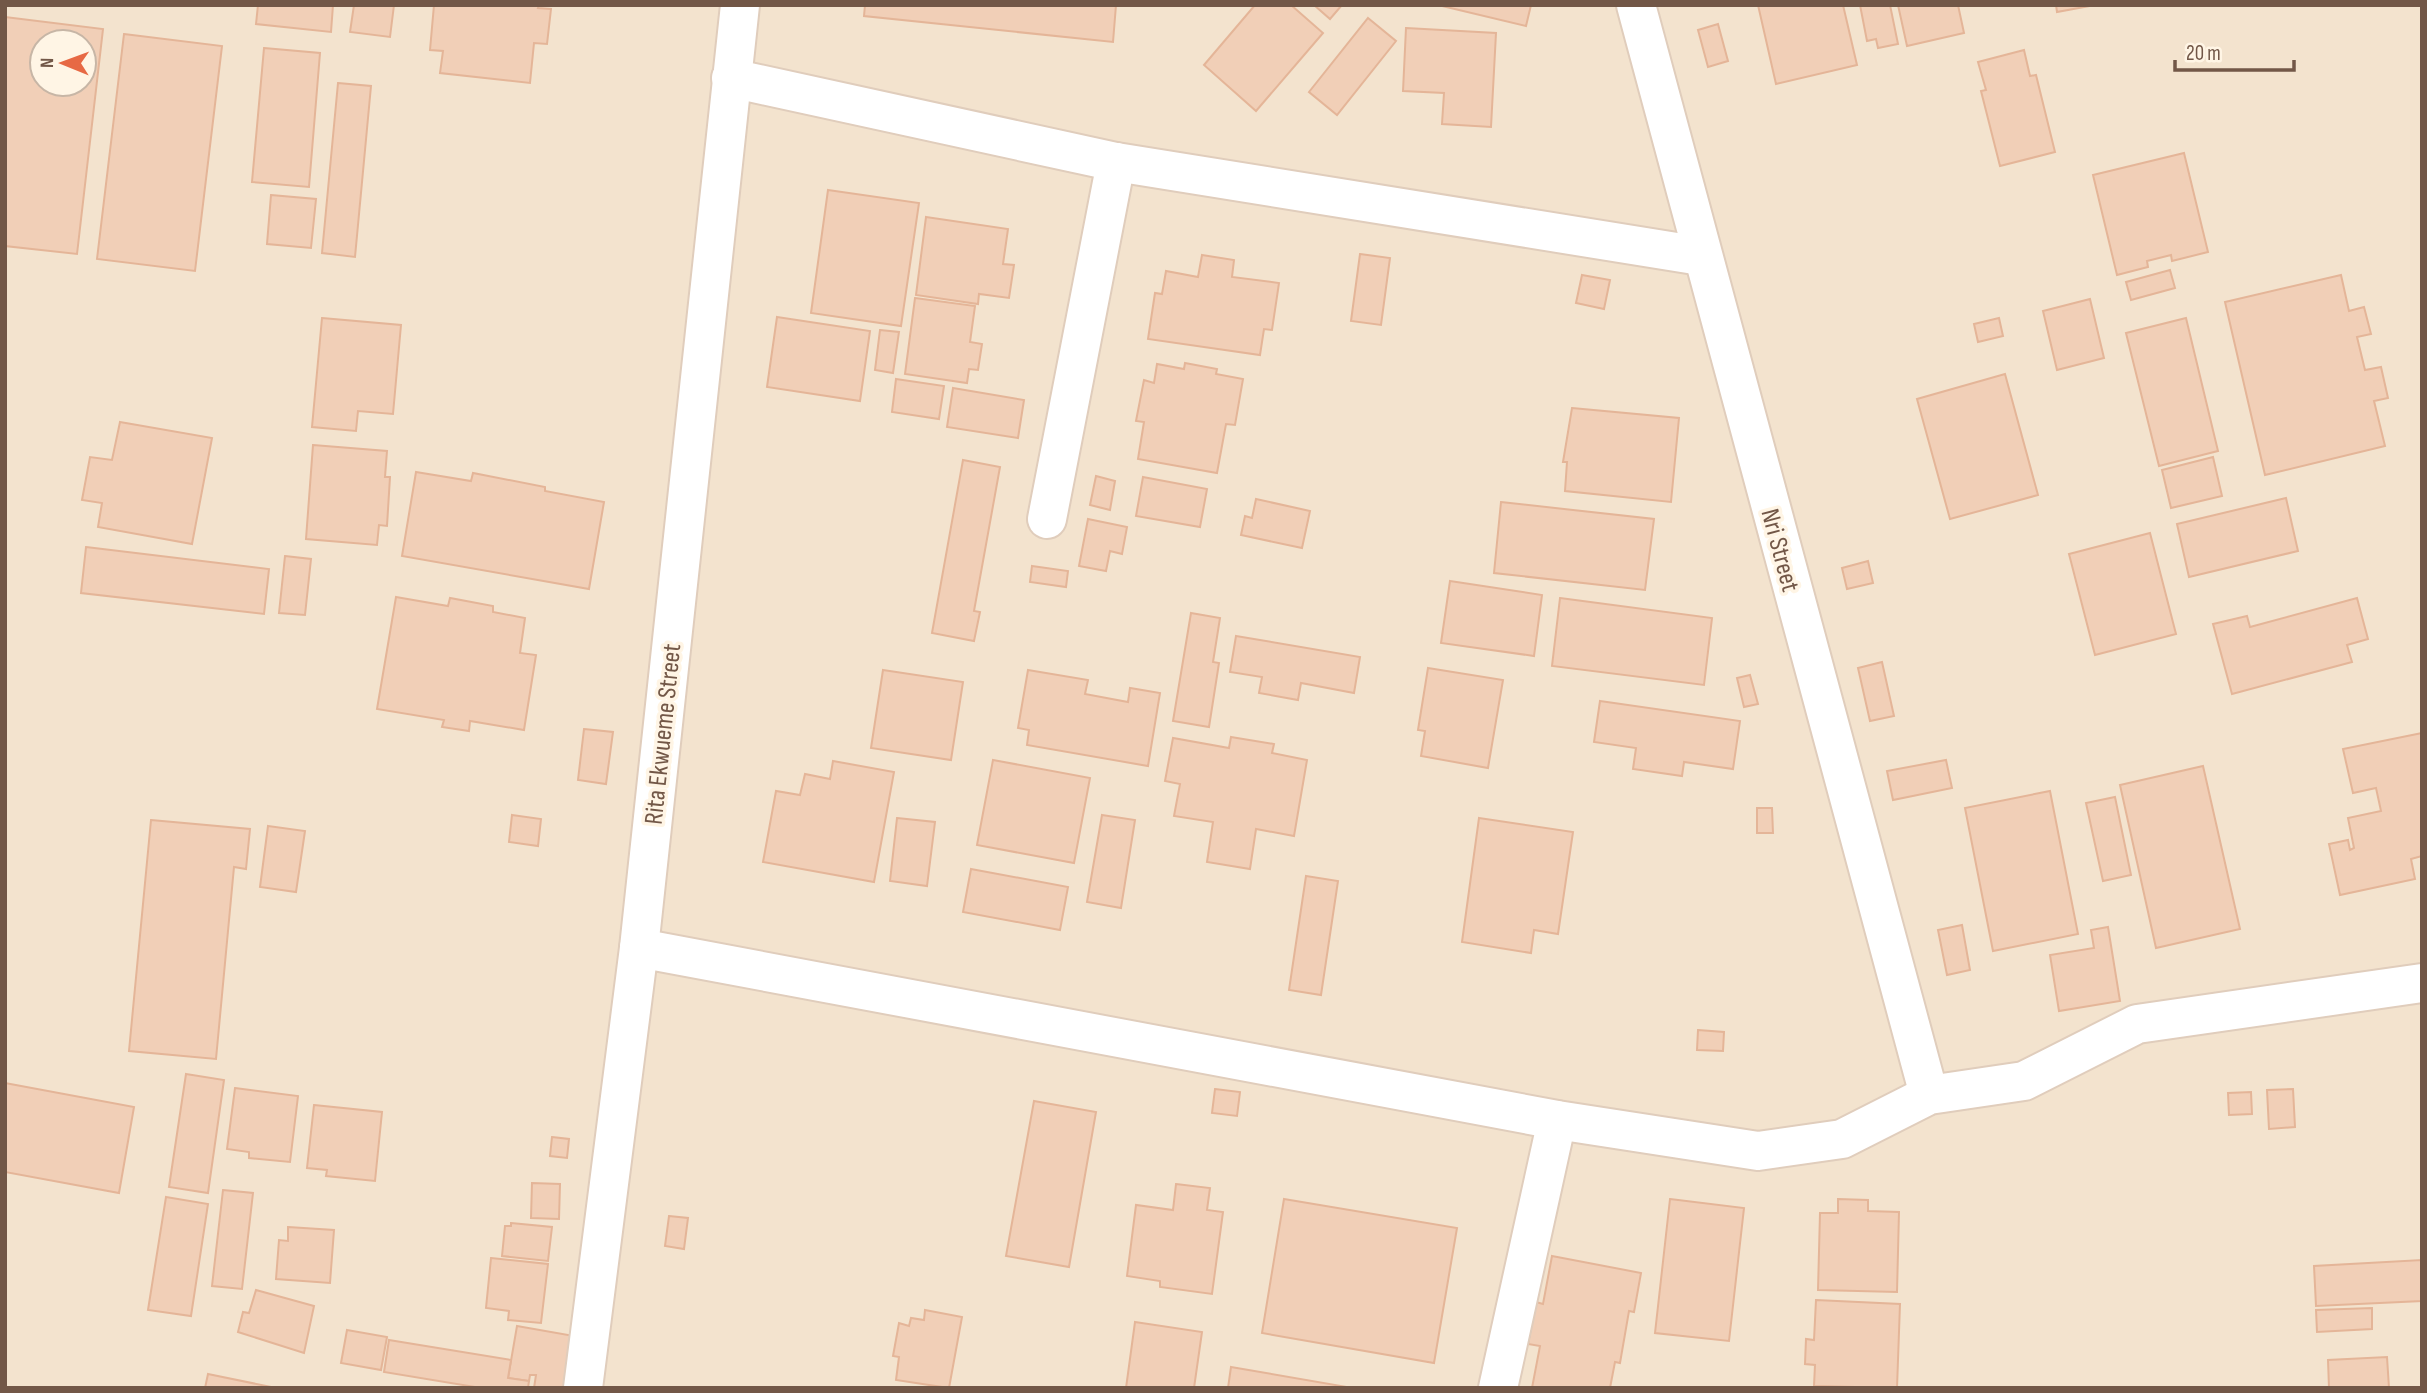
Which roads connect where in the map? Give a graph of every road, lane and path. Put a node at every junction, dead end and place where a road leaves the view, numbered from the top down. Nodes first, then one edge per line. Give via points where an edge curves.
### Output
1 (740, 5) edge
2 (1636, 5) edge
3 (731, 78) junction
4 (1116, 162) junction
5 (1701, 256) junction
6 (1047, 519) dead end
7 (639, 948) junction
8 (2422, 983) edge
9 (1928, 1095) junction
10 (1557, 1120) junction
11 (583, 1388) edge
12 (1498, 1388) edge

1 - 3 street, Rita Ekwueme Street
2 - 5 street, Nri Street
3 - 4 street
3 - 7 street, Rita Ekwueme Street
4 - 5 street
4 - 6 street
5 - 9 street, Nri Street
7 - 10 street
7 - 11 street, Rita Ekwueme Street
8 - 9 street via 2137,1024 2024,1081
9 - 10 street via 1842,1139 1758,1151
10 - 12 street

